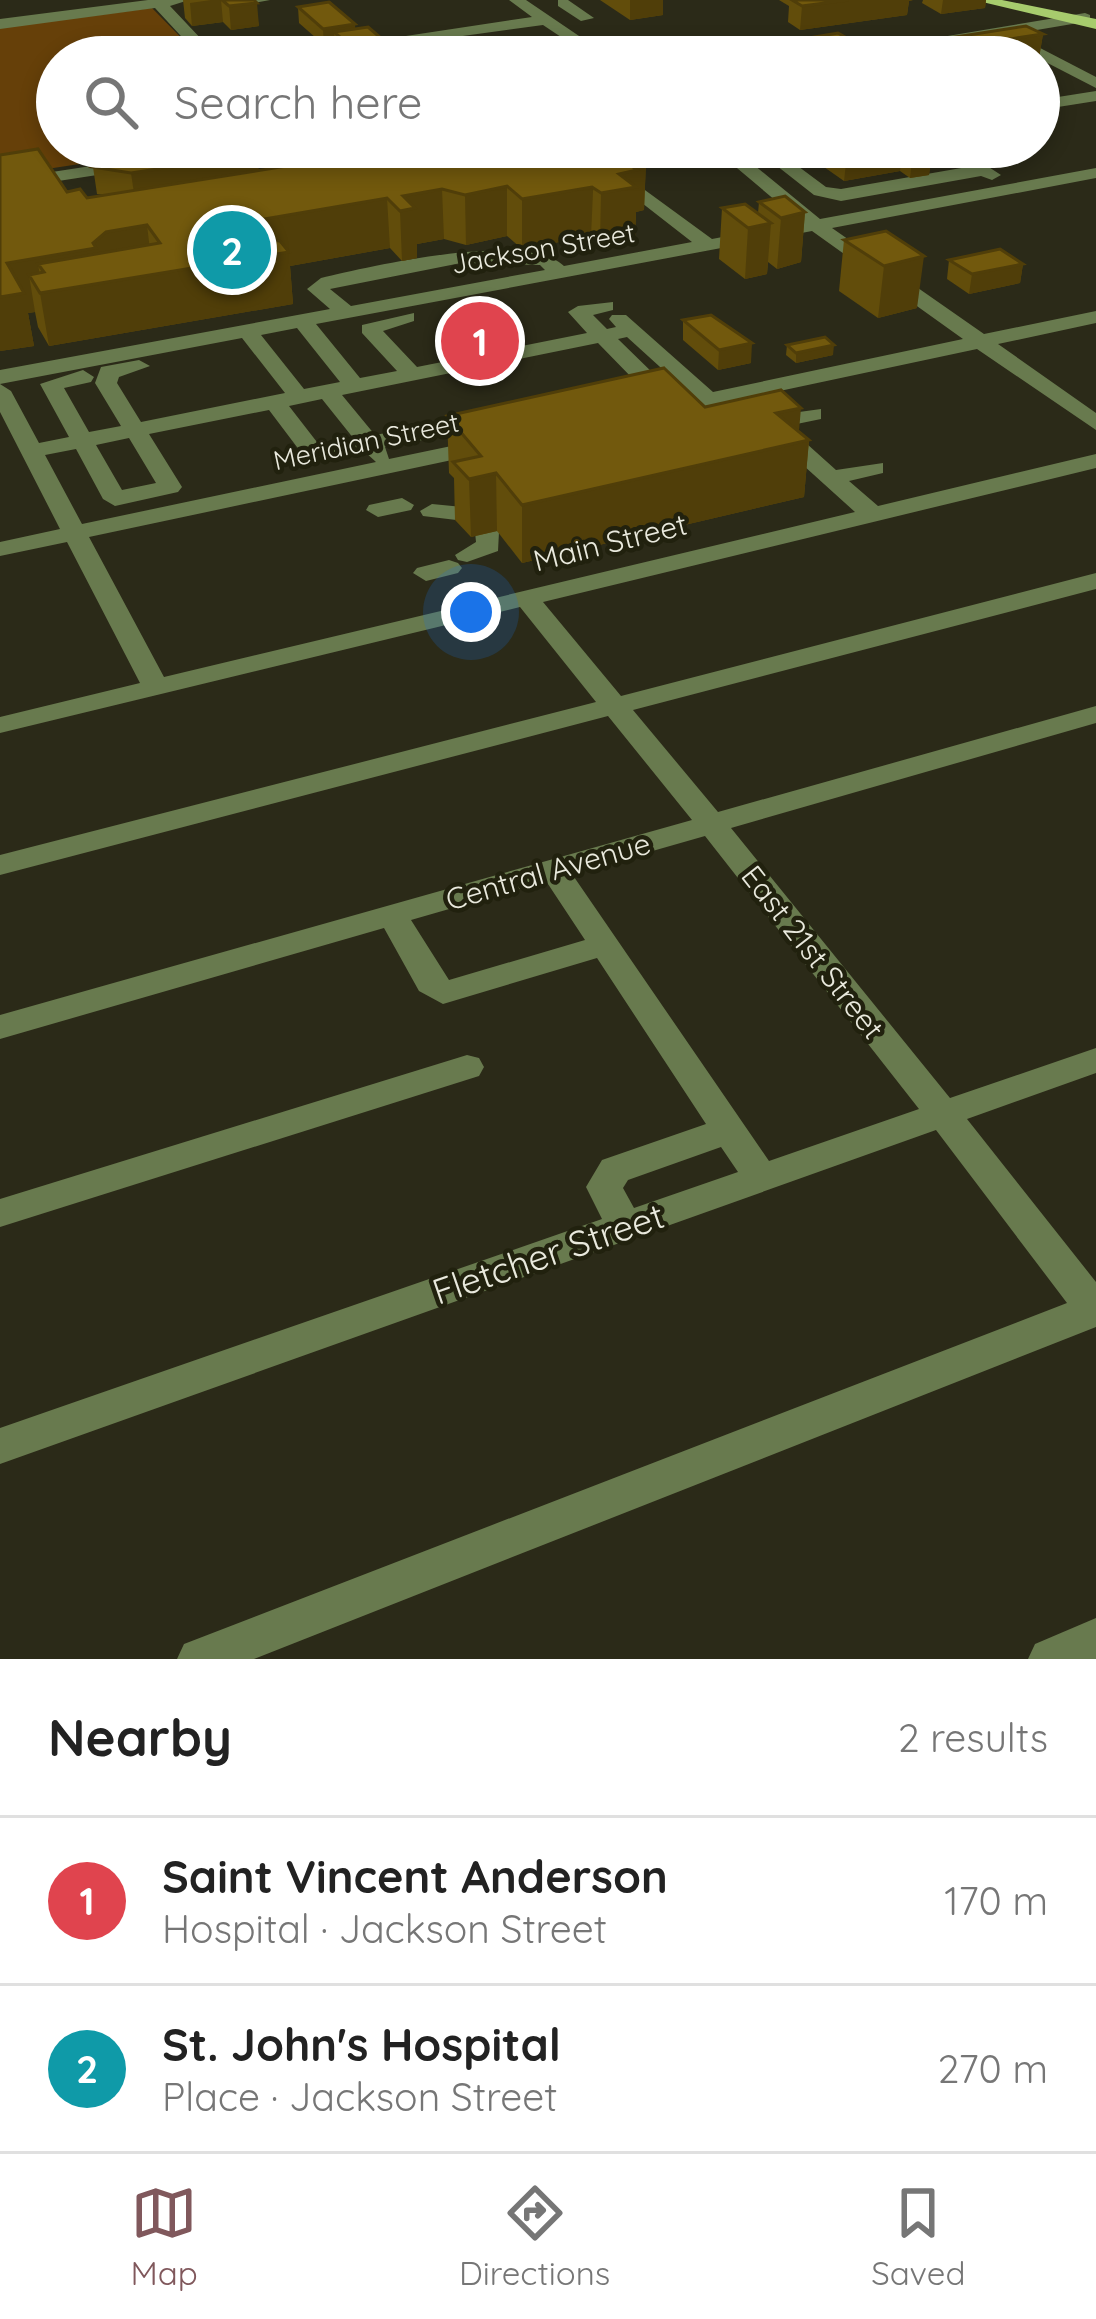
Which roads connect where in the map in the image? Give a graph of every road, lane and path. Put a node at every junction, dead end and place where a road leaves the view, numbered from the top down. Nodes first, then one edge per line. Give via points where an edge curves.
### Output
1 (16, 0) edge
2 (182, 0) edge
3 (263, 0) edge
4 (516, 0) edge
5 (981, 0) edge
6 (1017, 6) junction
7 (163, 8) junction
8 (576, 11) dead end
9 (544, 19) junction
10 (32, 20) junction
11 (1092, 20) edge
12 (0, 24) edge
13 (998, 32) junction
14 (189, 36) edge
15 (434, 36) edge
16 (570, 36) edge
17 (864, 36) edge
18 (971, 36) edge
19 (1006, 36) edge
20 (1060, 64) edge
21 (1096, 83) edge
22 (1096, 96) edge
23 (1060, 102) edge
24 (125, 168) edge
25 (597, 168) edge
26 (747, 168) edge
27 (789, 168) edge
28 (980, 168) edge
29 (983, 170) junction
30 (1096, 173) edge
31 (0, 185) edge
32 (1014, 189) junction
33 (48, 190) junction
34 (0, 197) edge
35 (723, 220) edge
36 (817, 226) junction
37 (745, 239) junction
38 (708, 245) junction
39 (563, 272) junction
40 (606, 306) junction
41 (346, 312) junction
42 (578, 312) junction
43 (1096, 317) edge
44 (301, 320) junction
45 (632, 330) junction
46 (603, 336) junction
47 (253, 338) junction
48 (981, 343) junction
49 (107, 365) junction
50 (412, 374) junction
51 (0, 377) edge
52 (355, 386) junction
53 (0, 391) edge
54 (327, 392) junction
55 (736, 394) junction
56 (299, 397) junction
57 (601, 398) edge
58 (708, 399) junction
59 (275, 402) junction
60 (634, 407) junction
61 (812, 414) dead end
62 (7, 419) edge
63 (1096, 423) edge
64 (136, 430) junction
65 (772, 435) junction
66 (82, 441) junction
67 (371, 445) junction
68 (32, 451) junction
69 (1096, 461) edge
70 (388, 466) junction
71 (785, 467) edge
72 (875, 468) dead end
73 (827, 474) junction
74 (432, 511) dead end
75 (872, 514) junction
76 (76, 533) junction
77 (1, 546) edge
78 (448, 565) dead end
79 (1096, 581) edge
80 (526, 597) junction
81 (156, 688) junction
82 (616, 707) junction
83 (1096, 714) edge
84 (0, 725) edge
85 (712, 825) junction
86 (0, 865) edge
87 (554, 870) junction
88 (392, 916) junction
89 (604, 945) junction
90 (0, 1027) edge
91 (1096, 1060) edge
92 (467, 1067) dead end
93 (940, 1115) junction
94 (729, 1130) junction
95 (761, 1178) junction
96 (0, 1213) edge
97 (625, 1226) junction
98 (1095, 1309) edge
99 (0, 1446) edge
100 (1096, 1639) edge
101 (200, 1659) edge
102 (1051, 1659) edge

1 - 10 street
2 - 7 street
3 - 7 street
4 - 9 street
5 - 6 main road
6 - 11 main road
6 - 17 street
7 - 10 street
7 - 14 street
8 - 9 street
9 - 15 street
9 - 16 street
10 - 12 street
11 - 13 street
13 - 18 street
13 - 19 street
20 - 21 street
22 - 23 street
24 - 33 street
25 - 38 street via 612,171
26 - 36 street
27 - 29 street via 820,191 841,195
28 - 29 street
29 - 32 street
30 - 32 street, Jackson Street
31 - 33 street
32 - 36 street, Jackson Street
33 - 34 street
35 - 37 street
36 - 37 street, Jackson Street
36 - 48 street
37 - 38 street, Jackson Street
38 - 39 street, Jackson Street
39 - 40 street
39 - 41 street, Jackson Street
39 - 41 street via 545,259 460,257 317,289
40 - 42 street
40 - 45 street
41 - 44 street, Jackson Street
42 - 46 street
42 - 50 street via 547,292 373,324 369,329
43 - 48 street
44 - 47 street, Jackson Street
44 - 52 street
45 - 46 street
45 - 58 street
46 - 50 street
46 - 60 street via 652,385
47 - 49 street, Jackson Street
47 - 56 street
48 - 55 street
48 - 63 street
49 - 51 street
49 - 64 street via 106,383
49 - 66 street via 51,384
50 - 52 street
52 - 54 street
53 - 62 street
54 - 56 street
54 - 67 street
55 - 58 street
55 - 65 street
56 - 59 street
57 - 60 street
58 - 60 street
59 - 64 street
59 - 67 street via 314,454
61 - 65 street
62 - 68 street
64 - 66 street
64 - 66 street via 170,488 115,499
65 - 73 street
66 - 68 street
67 - 70 street
67 - 70 street, Meridian Street via 516,427
68 - 76 street
69 - 75 street, Main Street
70 - 76 street, Meridian Street
71 - 73 street
72 - 73 street
73 - 75 street
74 - 78 street via 480,524 489,546
75 - 80 street, Main Street
76 - 77 street, Meridian Street
76 - 81 street
79 - 82 street
80 - 81 street, Main Street
80 - 82 street, East 21st Street
81 - 84 street, Main Street
82 - 85 street, East 21st Street
82 - 86 street
83 - 85 street, Central Avenue
85 - 87 street, Central Avenue
85 - 93 street, East 21st Street
87 - 88 street, Central Avenue
87 - 89 street
88 - 89 street via 443,993
88 - 90 street, Central Avenue
89 - 94 street
91 - 93 street, Fletcher Street
92 - 96 street
93 - 95 street, Fletcher Street
93 - 98 street, East 21st Street
94 - 95 street
94 - 97 street via 607,1177 604,1187
95 - 97 street, Fletcher Street
97 - 99 street, Fletcher Street
98 - 101 street
100 - 102 street

